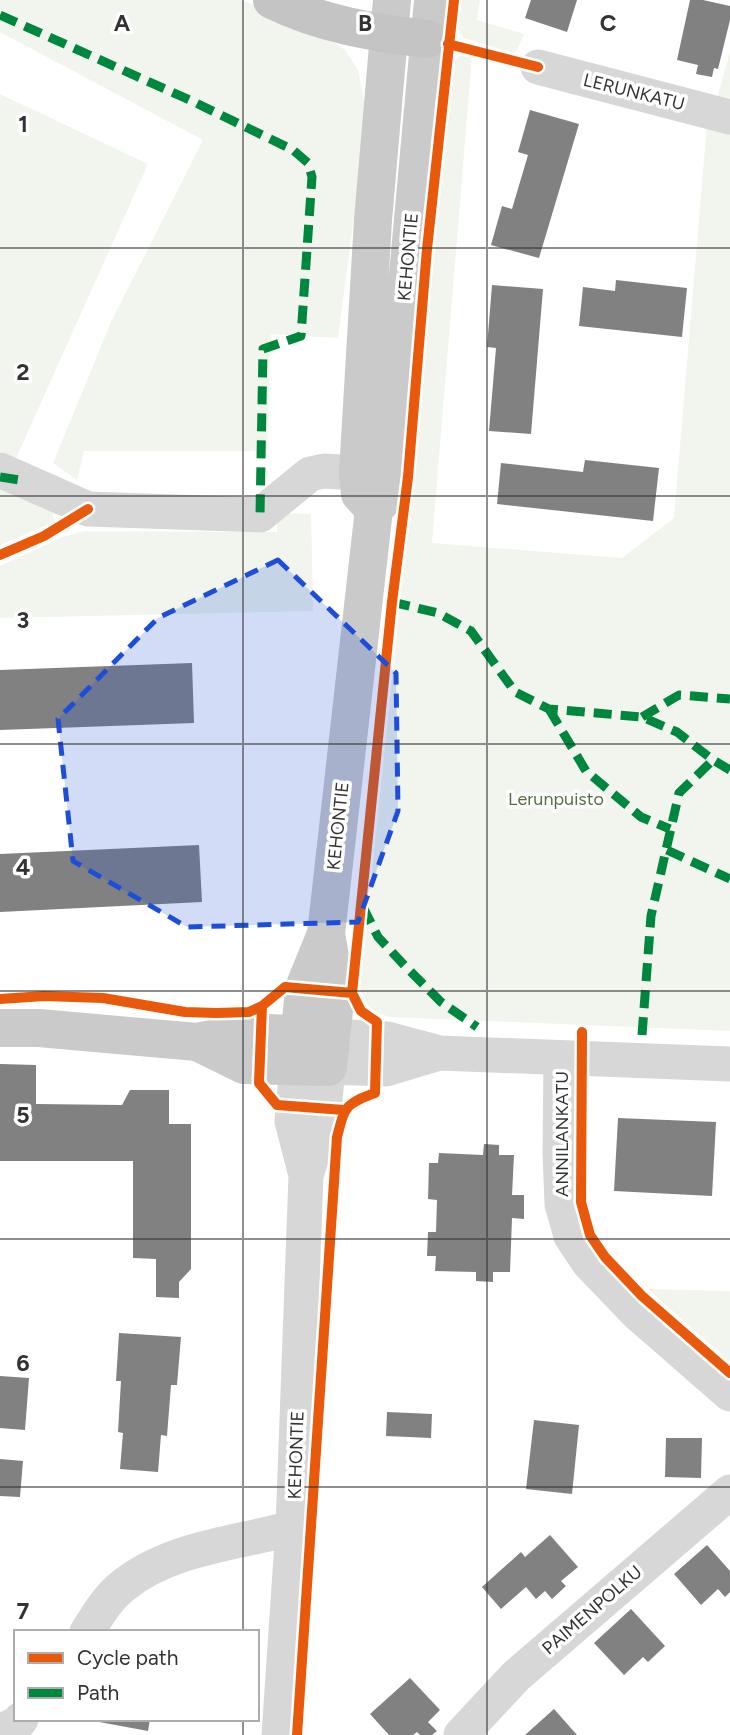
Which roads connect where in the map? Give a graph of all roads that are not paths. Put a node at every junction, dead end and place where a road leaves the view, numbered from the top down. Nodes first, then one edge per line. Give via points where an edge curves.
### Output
1 (272, 0) edge
2 (433, 0) edge
3 (390, 17) edge
4 (428, 39) junction
5 (538, 67) dead end
6 (730, 117) edge
7 (0, 470) edge
8 (358, 473) junction
9 (374, 509) junction
10 (0, 1028) edge
11 (314, 1051) junction
12 (561, 1058) junction
13 (730, 1064) edge
14 (730, 1394) edge
15 (730, 1492) edge
16 (293, 1528) junction
17 (88, 1630) edge
18 (20, 1721) edge
19 (0, 1732) edge
20 (279, 1735) edge
21 (461, 1735) edge

1 - 3 highway via 351,28
2 - 4 main road, KEHONTIE
3 - 4 highway
3 - 8 main road, KEHONTIE
4 - 9 main road, KEHONTIE via 388,494
5 - 6 street, LERUNKATU
7 - 8 street via 88,509 261,515 310,474
8 - 9 main road, KEHONTIE via 360,494
9 - 11 main road, KEHONTIE via 326,934 304,988
10 - 11 main road via 197,1042 247,1032
11 - 12 street via 387,1039 439,1053
11 - 16 street, KEHONTIE via 292,1121 306,1175
12 - 13 street
12 - 14 street, ANNILANKATU via 562,1204 571,1236 589,1263 636,1312
15 - 21 street, PAIMENPOLKU via 516,1676
16 - 17 street via 176,1557 142,1573 122,1586
16 - 20 street, KEHONTIE
18 - 19 street

